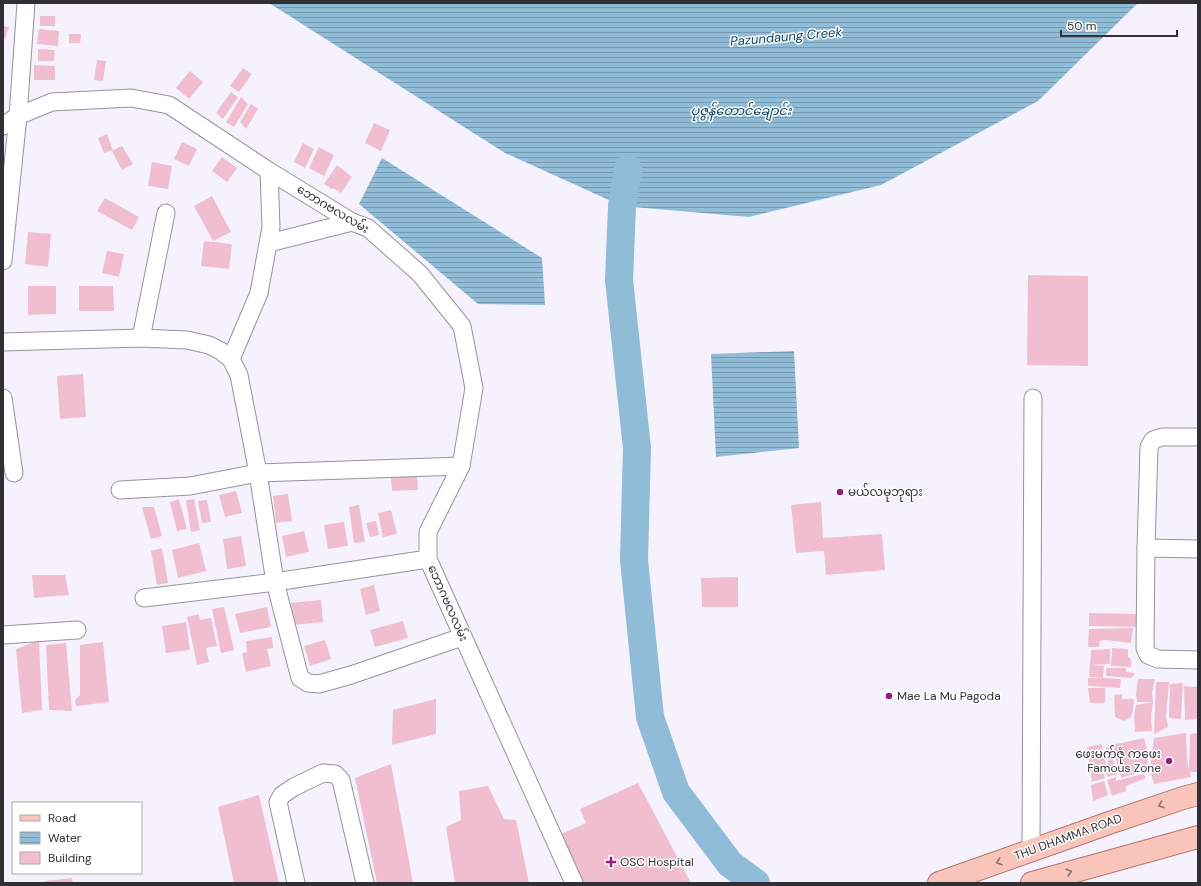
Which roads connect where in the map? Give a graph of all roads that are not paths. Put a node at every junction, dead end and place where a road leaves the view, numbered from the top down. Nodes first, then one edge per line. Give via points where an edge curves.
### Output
1 (26, 3) edge
2 (18, 116) junction
3 (3, 126) edge
4 (269, 171) junction
5 (166, 213) dead end
6 (352, 222) junction
7 (269, 243) junction
8 (3, 261) edge
9 (141, 338) junction
10 (3, 342) edge
11 (231, 359) junction
12 (3, 398) edge
13 (1033, 398) dead end
14 (1198, 437) edge
15 (461, 466) junction
16 (14, 473) dead end
17 (258, 473) junction
18 (120, 490) dead end
19 (1146, 548) junction
20 (1198, 549) edge
21 (428, 559) junction
22 (275, 582) junction
23 (144, 598) dead end
24 (77, 630) dead end
25 (3, 635) edge
26 (462, 637) junction
27 (1198, 660) edge
28 (1198, 794) edge
29 (1198, 837) edge
30 (1031, 850) junction
31 (296, 883) edge
32 (365, 883) edge
33 (574, 883) edge
34 (939, 883) edge
35 (1032, 883) edge

1 - 2 street
2 - 3 street, ဘောဂဗလလမ်း
2 - 4 street, ဘောဂဗလလမ်း via 52,102 131,98 169,105
2 - 8 street
4 - 6 street, ဘောဂဗလလမ်း
4 - 7 street
5 - 9 street
6 - 7 street
6 - 15 street, ဘောဂဗလလမ်း via 368,228 420,274 462,326 474,388
7 - 11 street via 259,293
9 - 10 street
9 - 11 street via 192,341 209,345
11 - 17 street via 239,375
12 - 16 street
13 - 30 street
14 - 19 street via 1162,437 1153,440 1150,446
15 - 17 street
15 - 21 street, ဘောဂဗလလမ်း via 428,532
17 - 18 street via 190,486
17 - 22 street
19 - 20 street
19 - 27 street via 1145,648 1148,655 1158,659
21 - 22 street
21 - 26 street, ဘောဂဗလလမ်း
22 - 23 street
22 - 26 street via 300,678 308,684 319,684 351,675
24 - 25 street
26 - 33 street, ဘောဂဗလလမ်း
28 -> 30 main road, THU DHAMMA ROAD
35 -> 29 main road
30 -> 34 main road, THU DHAMMA ROAD
31 - 32 street via 278,802 282,795 294,787 323,773 335,774 341,780

